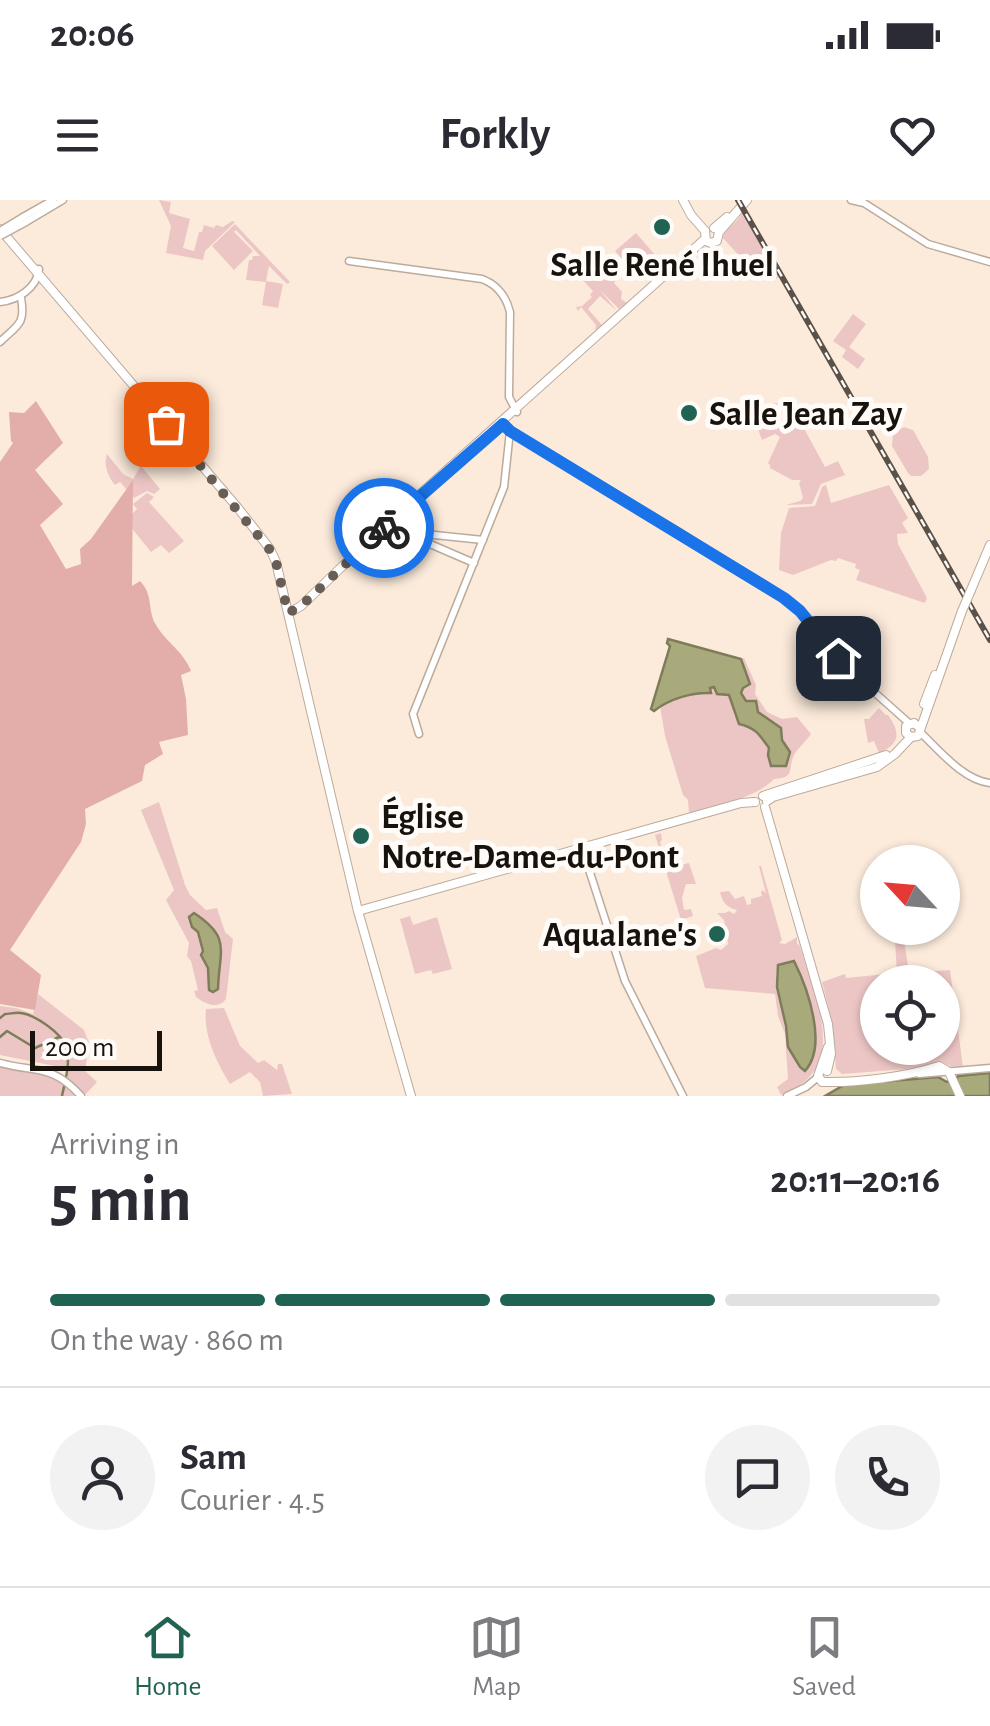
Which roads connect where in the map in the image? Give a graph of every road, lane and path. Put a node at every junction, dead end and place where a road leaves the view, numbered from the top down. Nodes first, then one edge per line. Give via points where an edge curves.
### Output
1 (53, 200) edge
2 (63, 200) edge
3 (686, 200) edge
4 (747, 200) edge
5 (851, 200) edge
6 (24, 219) junction
7 (0, 221) edge
8 (0, 232) edge
9 (710, 233) junction
10 (349, 262) dead end
11 (990, 262) edge
12 (43, 280) junction
13 (11, 302) edge
14 (0, 342) edge
15 (516, 410) junction
16 (505, 426) junction
17 (521, 438) junction
18 (508, 446) junction
19 (386, 525) junction
20 (419, 538) junction
21 (482, 540) junction
22 (990, 545) edge
23 (474, 564) junction
24 (288, 608) junction
25 (961, 609) junction
26 (942, 662) junction
27 (932, 680) junction
28 (913, 730) junction
29 (419, 734) dead end
30 (990, 782) edge
31 (762, 803) junction
32 (582, 848) junction
33 (358, 911) junction
34 (0, 1063) edge
35 (990, 1068) edge
36 (824, 1076) junction
37 (951, 1076) junction
38 (81, 1096) edge
39 (412, 1096) edge
40 (683, 1096) edge
41 (787, 1096) edge
42 (798, 1096) edge
43 (960, 1096) edge

1 - 6 street
2 - 6 street
3 - 9 main road
4 - 9 main road
5 - 11 street via 928,244
6 - 8 street, bridge
7 - 12 main road
8 - 12 main road
9 - 15 main road
10 - 15 street via 482,279 498,288 511,318 509,397
12 - 13 street
12 - 24 main road via 270,550
13 - 14 street via 22,319
15 - 16 main road
16 - 17 street
16 - 18 street
16 - 19 main road
17 - 18 street
17 - 28 street via 784,598
18 - 21 street via 504,488
19 - 20 street
19 - 24 main road via 301,606
20 - 21 street
20 - 23 street
21 - 23 street
22 - 25 main road, bridge
23 - 29 street via 413,714
24 - 33 main road
25 - 26 main road
25 - 27 main road
26 - 27 main road
26 - 28 main road
27 - 28 main road
28 - 30 street via 971,777
28 - 31 main road via 896,754 878,763 810,778
31 - 32 main road via 741,803
31 - 36 main road via 823,1008 830,1043
32 - 33 main road
32 - 40 street via 625,981
33 - 39 main road
34 - 38 street via 54,1074
35 - 37 street
36 - 37 main road via 840,1082 939,1066
36 - 41 street
36 - 42 street
37 - 43 main road

